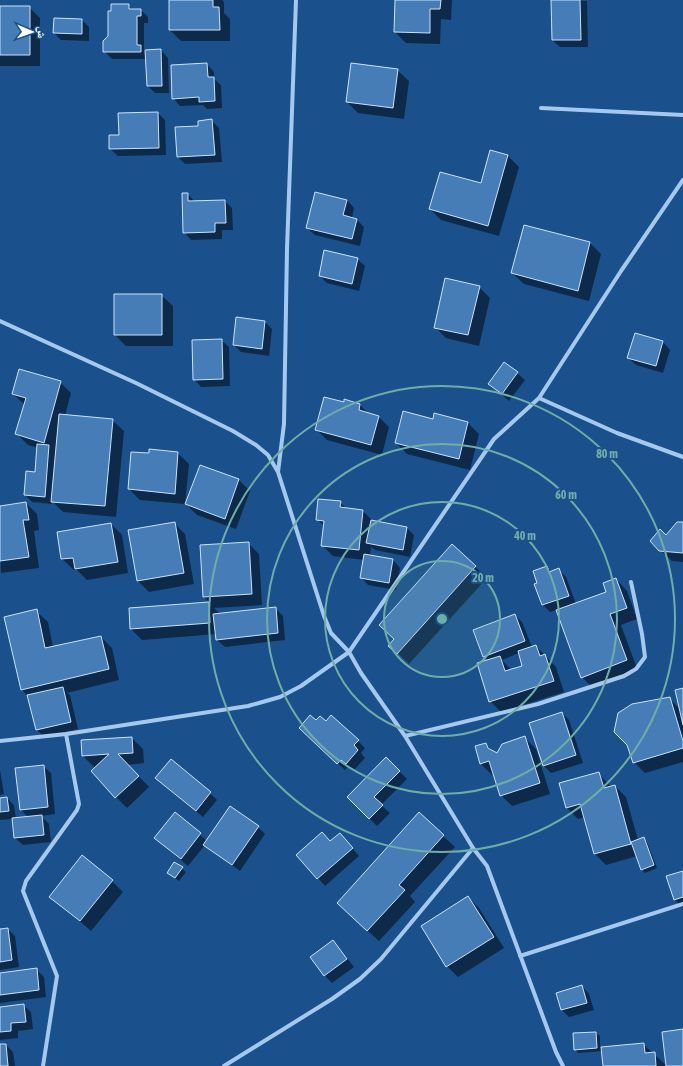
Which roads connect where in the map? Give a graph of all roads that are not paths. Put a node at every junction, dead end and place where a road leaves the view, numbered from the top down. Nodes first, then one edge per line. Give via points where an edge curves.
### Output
1 (296, 0) edge
2 (541, 108) dead end
3 (683, 115) edge
4 (683, 180) edge
5 (0, 321) edge
6 (539, 398) junction
7 (683, 457) edge
8 (278, 472) junction
9 (632, 582) dead end
10 (349, 652) junction
11 (66, 734) junction
12 (405, 736) junction
13 (0, 741) edge
14 (473, 848) junction
15 (683, 904) edge
16 (520, 956) junction
17 (43, 1066) edge
18 (224, 1066) edge
19 (563, 1066) edge

1 - 8 street via 284,424
2 - 3 street
4 - 6 street via 621,270
5 - 8 street via 136,383 233,432 268,455
6 - 7 street via 617,433
6 - 10 street via 494,439
8 - 10 street via 324,616 331,633
9 - 12 street via 645,657 636,669 624,676 538,704
10 - 11 street via 301,686 280,697 248,706
10 - 12 street
11 - 13 street
11 - 17 street via 79,804 26,881 23,891 57,976
12 - 14 street
14 - 16 street via 487,866
14 - 18 street via 381,959 360,979 332,1000
15 - 16 street
16 - 19 street

